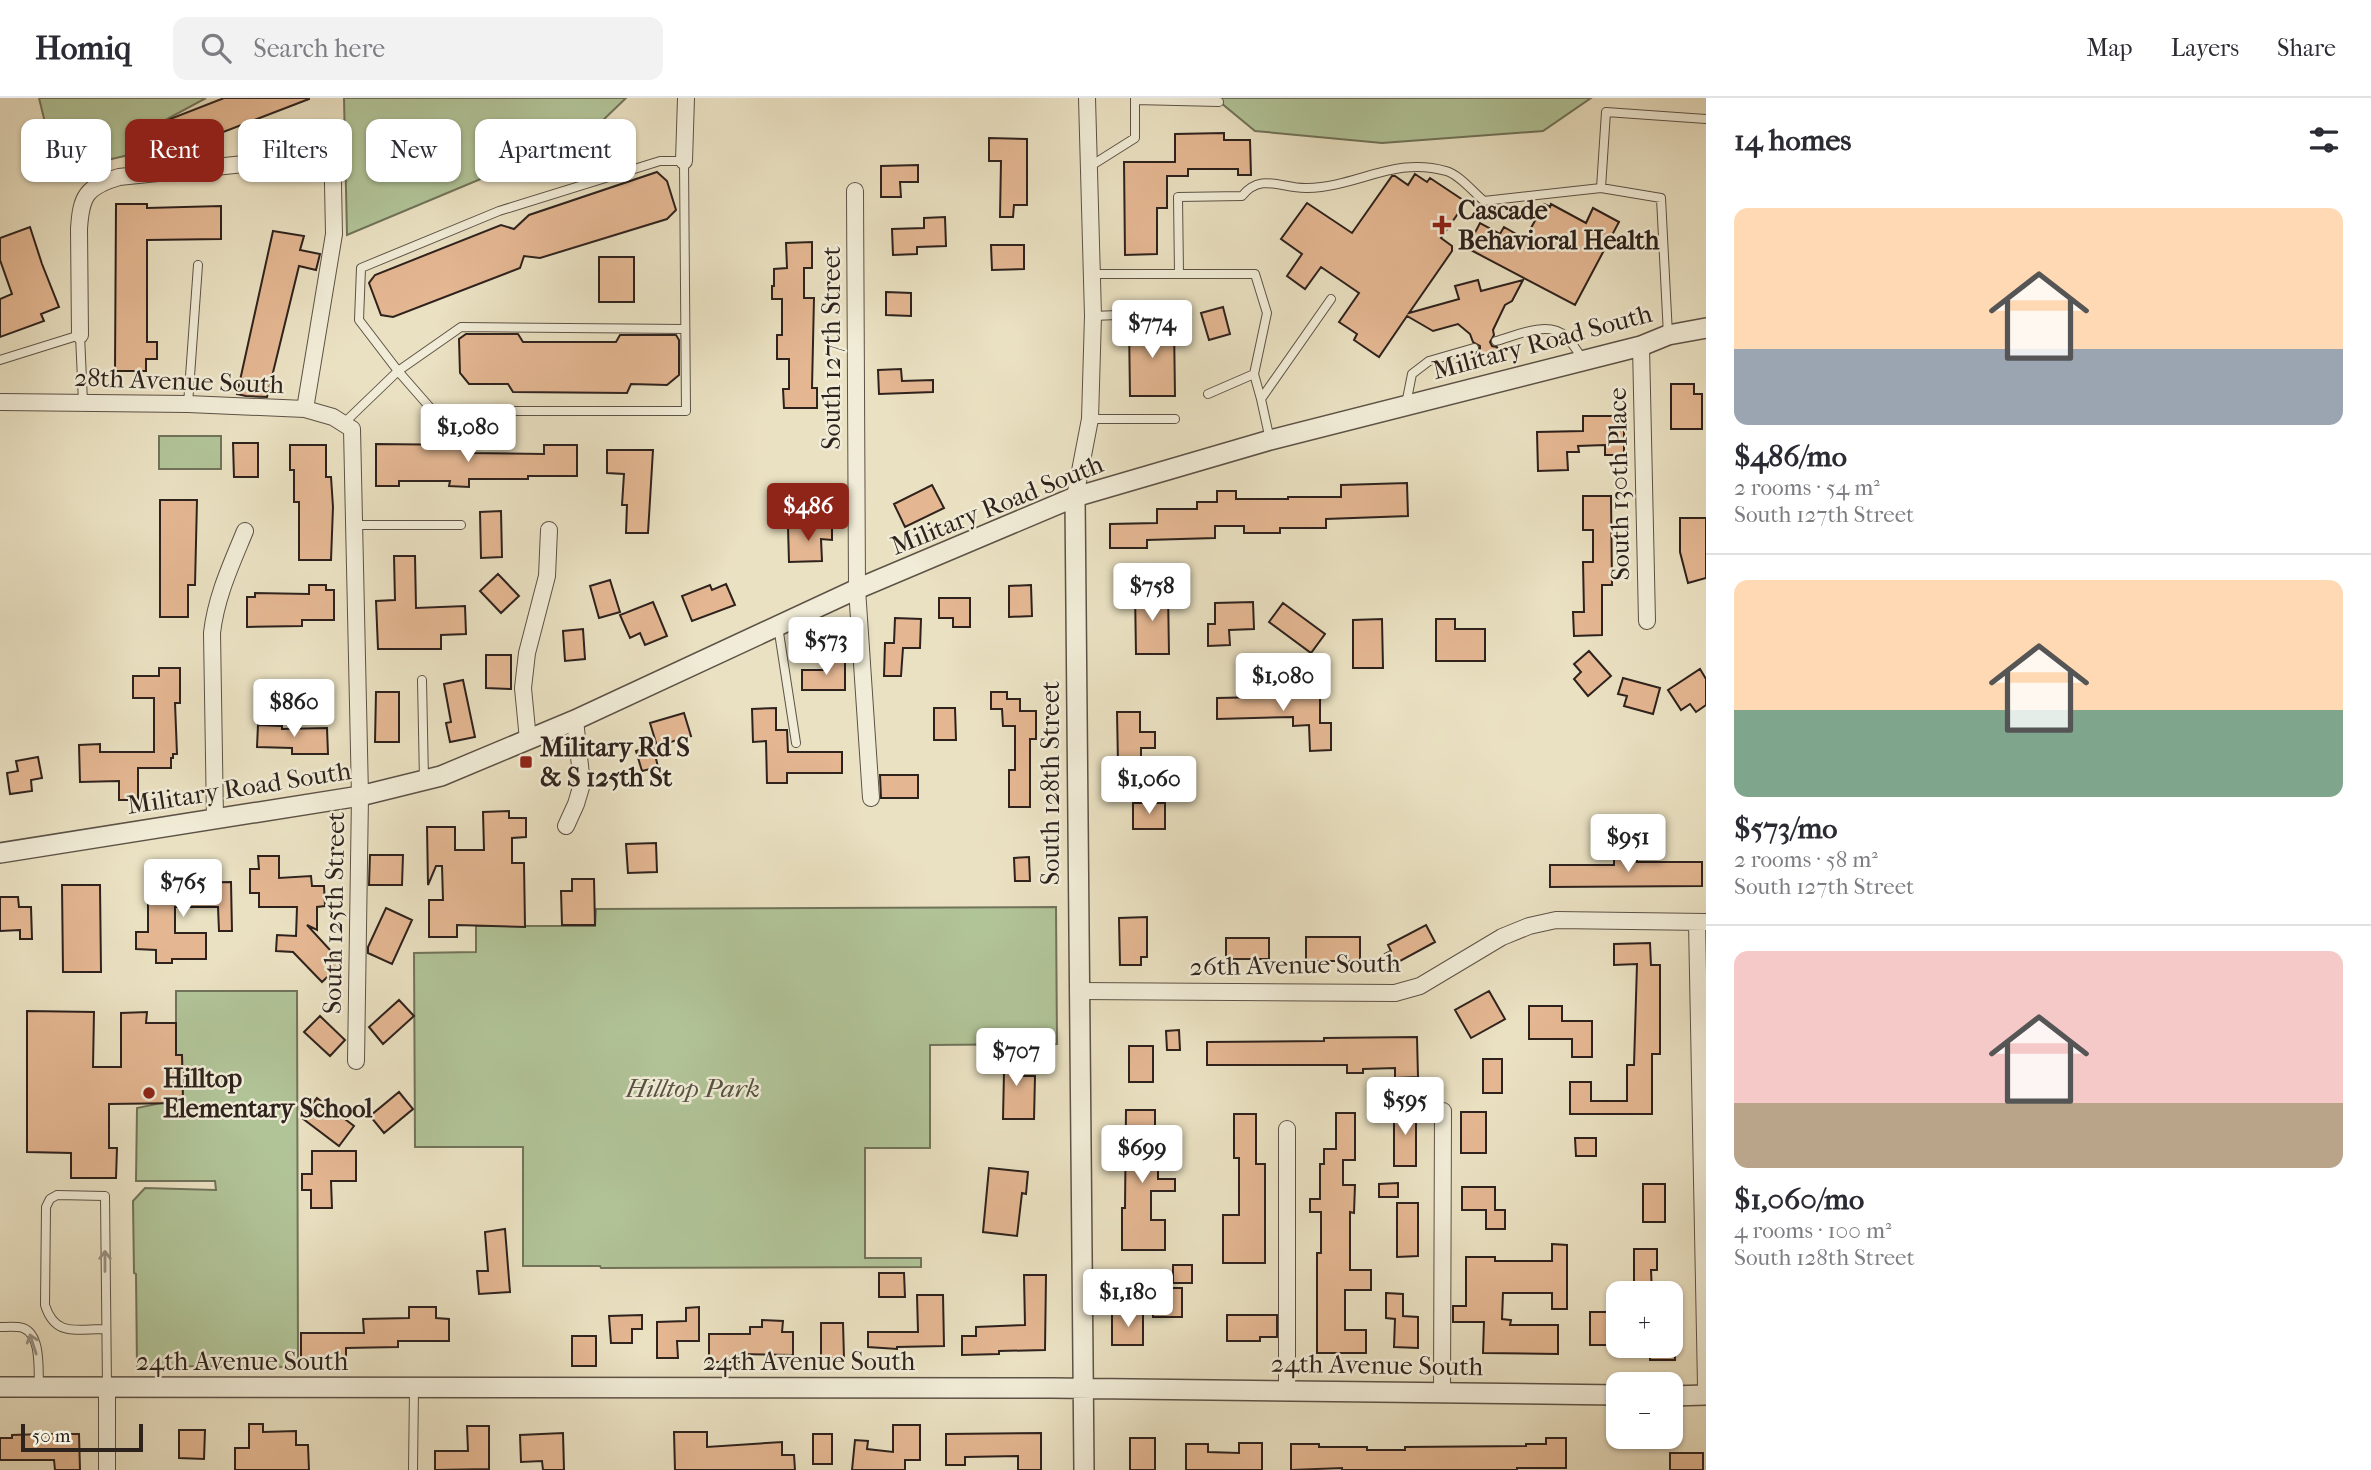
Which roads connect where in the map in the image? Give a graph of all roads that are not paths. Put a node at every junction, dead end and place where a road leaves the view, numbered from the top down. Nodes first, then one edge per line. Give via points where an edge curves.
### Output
1 (686, 98) edge
2 (1087, 98) edge
3 (1135, 99) edge
4 (1219, 102) dead end
5 (1706, 119) edge
6 (684, 161) junction
7 (1089, 167) junction
8 (1601, 188) junction
9 (855, 191) dead end
10 (198, 265) dead end
11 (1179, 273) junction
12 (1091, 274) junction
13 (1331, 299) dead end
14 (1167, 313) dead end
15 (1093, 316) junction
16 (1706, 328) edge
17 (685, 329) junction
18 (80, 335) junction
19 (1668, 335) junction
20 (1496, 341) dead end
21 (1641, 346) junction
22 (1474, 348) dead end
23 (0, 360) edge
24 (1584, 361) junction
25 (398, 371) junction
26 (1254, 374) junction
27 (1209, 394) dead end
28 (1261, 399) junction
29 (0, 402) edge
30 (83, 402) junction
31 (188, 404) junction
32 (1406, 406) junction
33 (305, 409) junction
34 (1090, 419) junction
35 (1175, 419) dead end
36 (348, 427) junction
37 (1270, 440) junction
38 (1075, 497) junction
39 (354, 525) junction
40 (461, 525) dead end
41 (549, 530) dead end
42 (245, 531) dead end
43 (857, 589) junction
44 (1647, 621) dead end
45 (778, 626) junction
46 (422, 680) dead end
47 (575, 720) junction
48 (528, 740) junction
49 (796, 743) dead end
50 (424, 780) junction
51 (360, 796) junction
52 (872, 798) dead end
53 (215, 819) junction
54 (566, 826) dead end
55 (0, 853) edge
56 (1701, 922) edge
57 (1078, 990) junction
58 (356, 1061) dead end
59 (1443, 1111) dead end
60 (1287, 1129) dead end
61 (1704, 1157) edge
62 (0, 1327) edge
63 (105, 1329) junction
64 (0, 1387) edge
65 (38, 1387) junction
66 (107, 1387) junction
67 (414, 1387) junction
68 (1706, 1387) edge
69 (1083, 1388) junction
70 (1286, 1390) junction
71 (1442, 1392) junction
72 (1606, 1395) edge
73 (1706, 1395) edge
74 (1683, 1396) edge
75 (107, 1470) edge
76 (413, 1470) edge
77 (1084, 1470) edge

1 - 6 street
2 - 7 street, South 128th Street
3 - 4 lane
3 - 7 lane via 1135,138
5 - 8 lane via 1606,112
6 - 17 lane
6 - 25 lane via 660,161 499,211 361,268 359,320
7 - 12 street, South 128th Street
8 - 11 lane via 1484,201 1449,172 1399,167 1307,188 1266,183 1249,187 1242,196 1178,197
8 - 19 lane via 1661,198
9 - 43 street, South 127th Street
10 - 31 lane
11 - 12 lane
11 - 26 lane via 1255,274 1267,313
12 - 15 street, South 128th Street
13 - 28 lane
14 - 15 lane
15 - 34 street, South 128th Street
16 - 19 street, Military Road South
17 - 25 lane via 461,327
17 - 25 lane via 686,411 433,411
18 - 23 lane
18 - 30 lane
18 - 33 street via 79,229 86,193 118,177 244,164 332,133 334,234
19 - 21 street, Military Road South
20 - 24 lane via 1554,330 1564,335
21 - 24 street, Military Road South
21 - 44 street, South 130th Place
22 - 32 lane via 1429,361 1412,374
24 - 32 street, Military Road South
25 - 36 lane
26 - 27 lane
26 - 28 lane
28 - 37 lane
29 - 30 street, 28th Avenue South
30 - 31 street, 28th Avenue South
31 - 33 street, 28th Avenue South
32 - 37 street, Military Road South
33 - 36 street, 28th Avenue South
34 - 35 lane
34 - 38 street, South 128th Street
36 - 39 street, South 125th Street
37 - 38 street, Military Road South
38 - 43 street, Military Road South
38 - 57 street, South 128th Street
39 - 40 lane
39 - 51 street, South 125th Street
41 - 48 street via 547,576 523,688
42 - 53 street via 213,624
43 - 45 street, Military Road South
43 - 52 street, South 127th Street
45 - 47 street, Military Road South
45 - 49 lane
46 - 50 lane
47 - 48 street, Military Road South
47 - 54 street via 582,783
48 - 50 street, Military Road South
50 - 51 street, Military Road South
51 - 53 street, Military Road South
51 - 58 street, South 125th Street
53 - 55 street, Military Road South
56 - 57 street, 26th Avenue South via 1542,923 1502,937 1420,986 1395,993
56 - 61 street
57 - 69 street, South 128th Street
59 - 71 street
60 - 70 street
61 - 68 street
65 -> 62 lane via 32,1335 20,1327
63 -> 63 lane via 105,1196 57,1195 46,1207 45,1305 49,1317 63,1329
63 - 66 lane
64 - 65 street, 24th Avenue South
65 - 66 street, 24th Avenue South
66 - 67 street, 24th Avenue South
66 - 75 street
67 - 69 street, 24th Avenue South
67 - 76 lane
69 - 70 street, 24th Avenue South
69 - 77 street, South 128th Street
70 - 71 street, 24th Avenue South
71 - 72 street, 24th Avenue South
73 - 74 street

